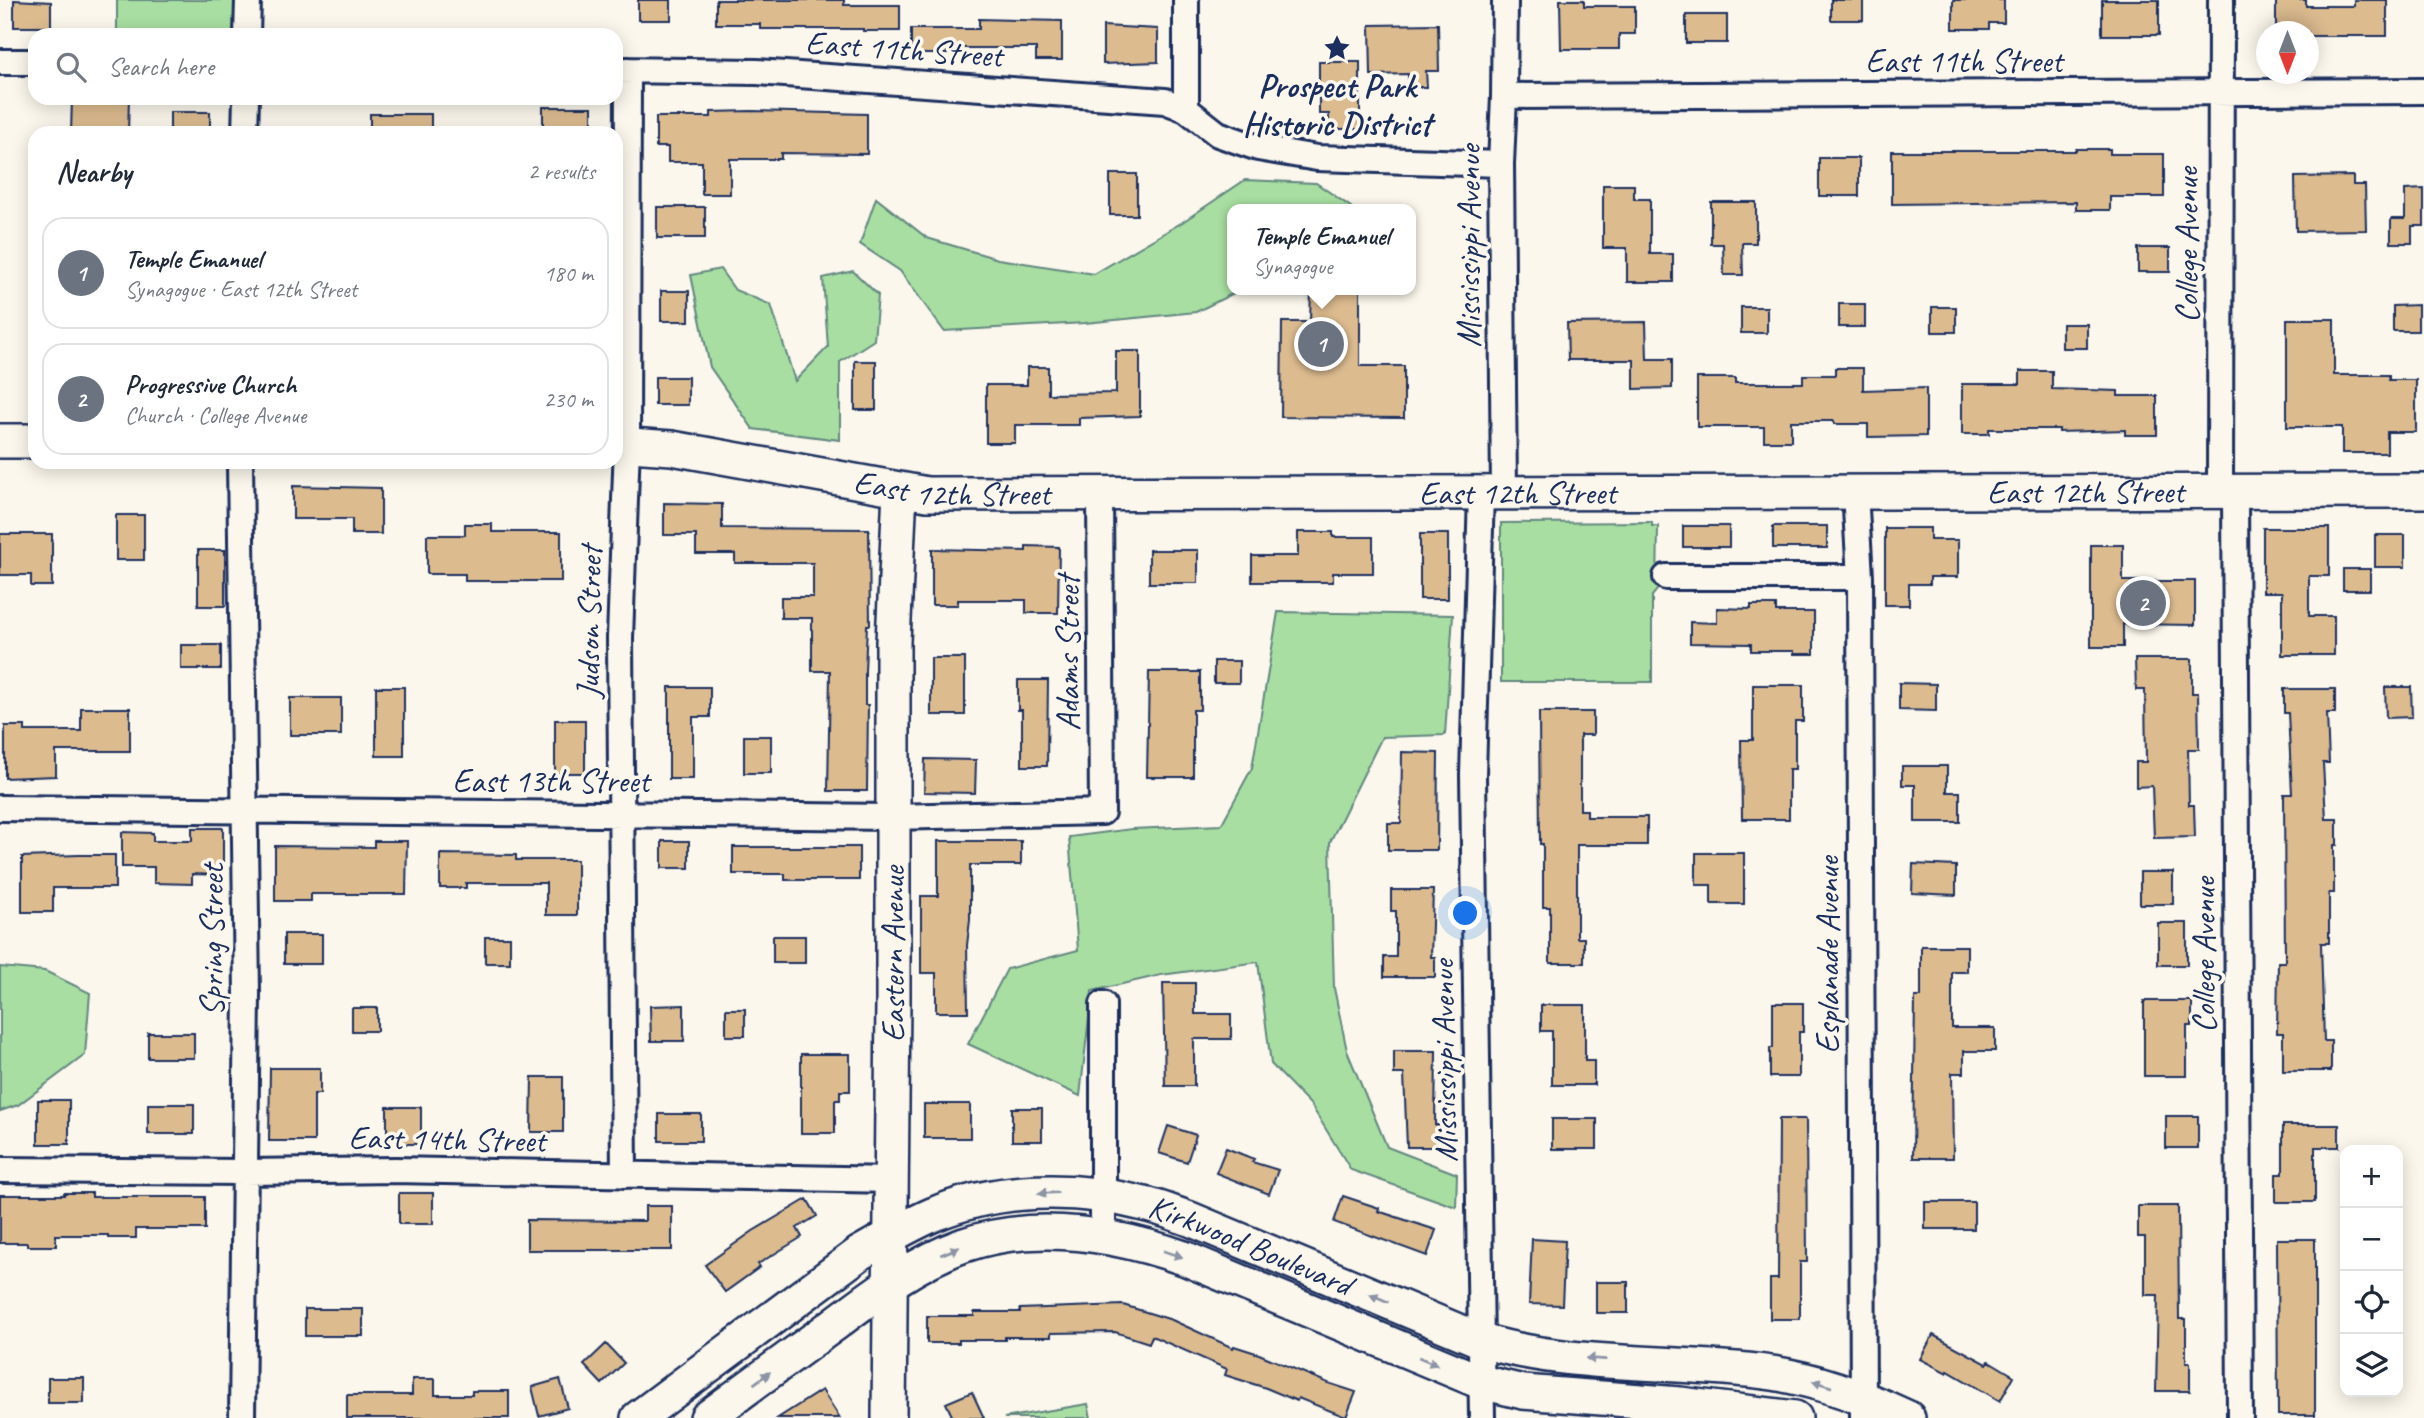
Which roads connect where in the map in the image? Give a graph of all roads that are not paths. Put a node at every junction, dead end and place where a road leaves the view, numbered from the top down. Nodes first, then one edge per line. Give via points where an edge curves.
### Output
1 (248, 0) edge
2 (1186, 0) edge
3 (1505, 0) edge
4 (2221, 0) edge
5 (247, 28) edge
6 (0, 62) edge
7 (28, 62) edge
8 (623, 70) edge
9 (2424, 91) edge
10 (2221, 93) junction
11 (1504, 96) junction
12 (246, 105) edge
13 (622, 105) edge
14 (1186, 109) junction
15 (244, 126) edge
16 (622, 126) edge
17 (1501, 164) junction
18 (0, 441) edge
19 (28, 441) edge
20 (623, 444) edge
21 (240, 469) edge
22 (622, 469) edge
23 (900, 490) junction
24 (2227, 491) junction
25 (2424, 491) edge
26 (1492, 492) junction
27 (1855, 492) junction
28 (1100, 493) junction
29 (1666, 577) dead end
30 (1860, 577) junction
31 (0, 808) edge
32 (245, 812) junction
33 (1102, 812) joint
34 (621, 815) junction
35 (892, 817) junction
36 (1103, 1004) dead end
37 (0, 1170) edge
38 (244, 1172) junction
39 (624, 1175) junction
40 (892, 1180) junction
41 (1103, 1197) junction
42 (891, 1236) junction
43 (1102, 1236) junction
44 (890, 1283) junction
45 (1482, 1341) junction
46 (1481, 1382) junction
47 (1863, 1407) edge
48 (242, 1418) edge
49 (638, 1418) edge
50 (707, 1418) edge
51 (889, 1418) edge
52 (1482, 1418) edge
53 (1795, 1418) edge
54 (1908, 1418) edge
55 (2240, 1418) edge

1 - 5 street
2 - 14 street
3 - 11 street, Mississippi Avenue
4 - 10 street, College Avenue
6 - 7 street
8 - 14 street, East 11th Street via 757,72 1164,101
9 - 10 street, East 11th Street
10 - 11 street, East 11th Street
10 - 24 street, College Avenue
11 - 17 street, Mississippi Avenue
12 - 15 street
13 - 16 street, Judson Street
14 - 17 street via 1218,134 1317,158
17 - 26 street, Mississippi Avenue
18 - 19 street
20 - 23 street, East 12th Street via 672,448
21 - 32 street, Spring Street
22 - 34 street, Judson Street
23 - 28 street, East 12th Street
23 - 35 street, Eastern Avenue
24 - 25 street, East 12th Street
24 - 27 street, East 12th Street
24 - 55 street, College Avenue
26 - 27 street, East 12th Street
26 - 28 street, East 12th Street
26 - 45 street, Mississippi Avenue via 1473,775
27 - 30 street, Esplanade Avenue
28 - 33 street, Adams Street
29 - 30 street
30 - 47 street, Esplanade Avenue
31 - 32 street, East 13th Street
32 - 34 street, East 13th Street
32 - 38 street, Spring Street
33 - 35 street, East 13th Street
34 - 35 street, East 13th Street
34 - 39 street, Judson Street
35 - 40 street, Eastern Avenue
36 - 41 street
37 - 38 street, East 14th Street
38 - 39 street, East 14th Street
38 - 48 street, Spring Street
39 - 40 street, East 14th Street
40 - 42 street, Eastern Avenue
41 -> 42 street, Kirkwood Boulevard via 1066,1192 981,1199
41 - 43 street
45 -> 41 street, Kirkwood Boulevard via 1190,1219 1144,1203
42 - 44 street, Eastern Avenue
42 - 49 street, Kirkwood Boulevard via 860,1253
44 -> 43 street, Kirkwood Boulevard via 932,1258 966,1245 1016,1235
43 -> 46 street, Kirkwood Boulevard via 1184,1258
50 -> 44 street, Kirkwood Boulevard
44 - 51 street, Eastern Avenue
45 - 46 street, Mississippi Avenue
47 -> 45 street, Kirkwood Boulevard via 1811,1380 1772,1373 1545,1356
46 - 52 street, Mississippi Avenue
46 - 53 street, Kirkwood Boulevard via 1523,1392
47 - 54 street, Kirkwood Boulevard

